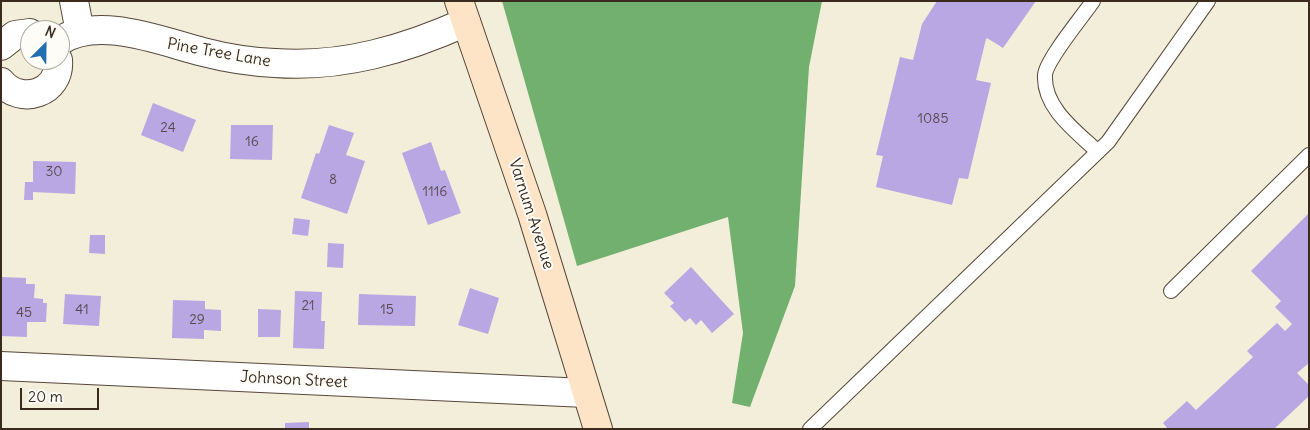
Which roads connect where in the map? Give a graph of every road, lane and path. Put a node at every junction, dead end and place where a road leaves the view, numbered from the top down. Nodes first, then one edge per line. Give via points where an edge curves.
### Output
1 (74, 1) edge
2 (1093, 1) edge
3 (1208, 1) edge
4 (463, 12) edge
5 (20, 35) edge
6 (70, 36) edge
7 (1, 46) edge
8 (57, 70) edge
9 (1, 82) edge
10 (1098, 152) junction
11 (1309, 155) edge
12 (1171, 291) dead end
13 (1, 366) edge
14 (586, 393) junction
15 (598, 429) edge
16 (810, 429) edge

1 - 6 street
2 - 10 lane via 1045,74 1047,91 1055,108
3 - 10 lane
4 - 6 street, Pine Tree Lane via 432,38 366,57 338,61 276,64 206,53 116,30
4 - 14 main road, Varnum Avenue via 532,214
5 - 7 street
8 - 9 street via 52,83 36,94 16,94
10 - 16 lane
11 - 12 lane
13 - 14 street, Johnson Street
14 - 15 main road, Varnum Avenue

